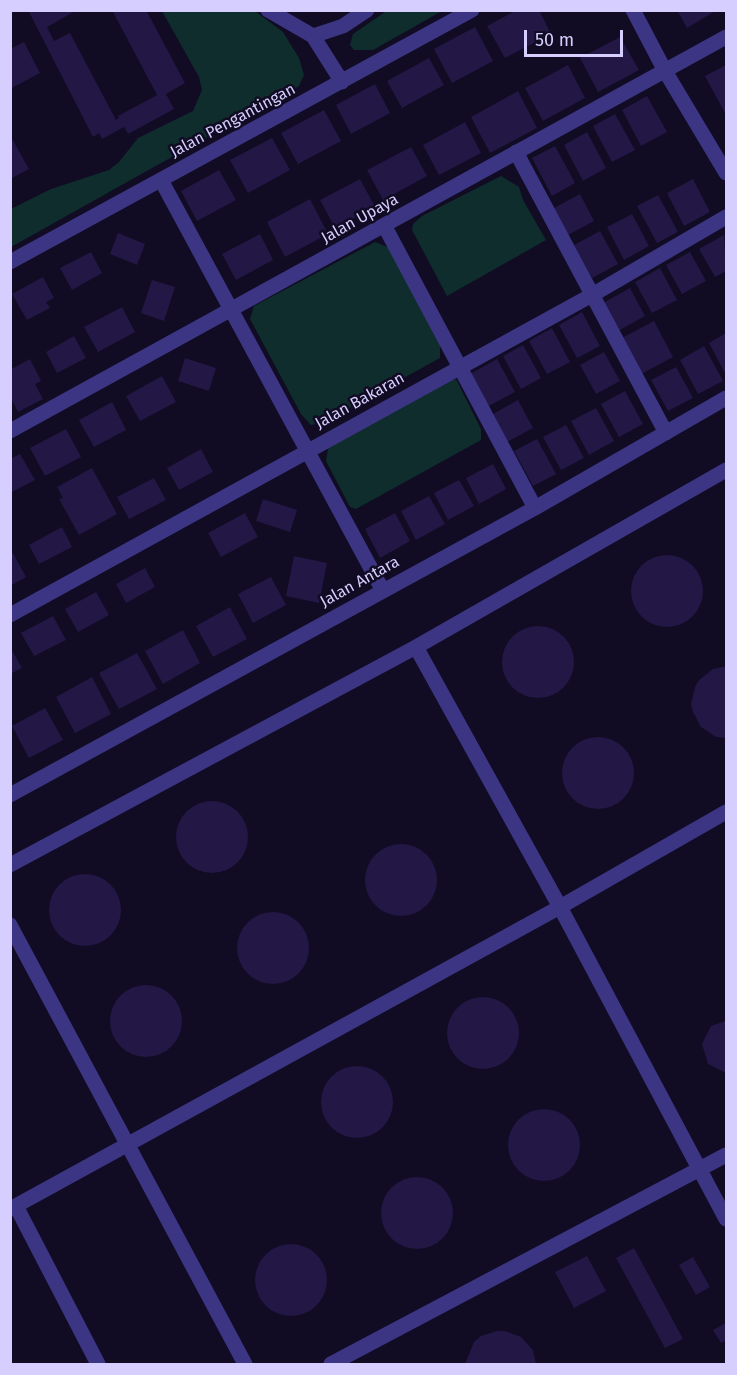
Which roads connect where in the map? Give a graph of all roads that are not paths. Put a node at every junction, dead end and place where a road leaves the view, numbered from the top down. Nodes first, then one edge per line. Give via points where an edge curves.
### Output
1 (268, 10) edge
2 (367, 10) edge
3 (472, 10) edge
4 (633, 10) edge
5 (313, 36) junction
6 (726, 37) edge
7 (664, 70) junction
8 (342, 82) junction
9 (516, 152) junction
10 (726, 173) edge
11 (161, 180) junction
12 (726, 218) edge
13 (385, 227) junction
14 (10, 262) edge
15 (592, 295) junction
16 (230, 311) junction
17 (459, 367) junction
18 (726, 398) edge
19 (10, 431) edge
20 (666, 433) junction
21 (306, 452) junction
22 (726, 470) edge
23 (535, 508) junction
24 (382, 590) junction
25 (10, 615) edge
26 (416, 647) junction
27 (10, 795) edge
28 (726, 812) edge
29 (10, 865) edge
30 (560, 907) junction
31 (10, 925) edge
32 (127, 1145) junction
33 (726, 1155) edge
34 (698, 1170) junction
35 (13, 1207) edge
36 (726, 1219) edge
37 (98, 1365) edge
38 (245, 1365) edge
39 (331, 1365) edge

1 - 5 street
2 - 5 street via 343,26
3 - 8 street, Jalan Pengantingan
4 - 7 street
5 - 8 street
6 - 7 street, Jalan Upaya
7 - 9 street, Jalan Upaya
7 - 10 street
8 - 11 street, Jalan Pengantingan
9 - 13 street, Jalan Upaya
9 - 15 street
11 - 14 street, Jalan Pengantingan
11 - 16 street
12 - 15 street, Jalan Bakaran
13 - 16 street, Jalan Upaya
13 - 17 street
15 - 17 street, Jalan Bakaran
15 - 20 street
16 - 19 street, Jalan Upaya
16 - 21 street
17 - 21 street, Jalan Bakaran
17 - 23 street
18 - 20 street, Jalan Antara
20 - 23 street, Jalan Antara
21 - 24 street
21 - 25 street, Jalan Bakaran
22 - 26 street
23 - 24 street, Jalan Antara
24 - 27 street, Jalan Antara
26 - 29 street
26 - 30 street
28 - 30 street
30 - 32 street
30 - 34 street
31 - 32 street
32 - 35 street
32 - 38 street
33 - 34 street
34 - 36 street
34 - 39 street
35 - 37 street

